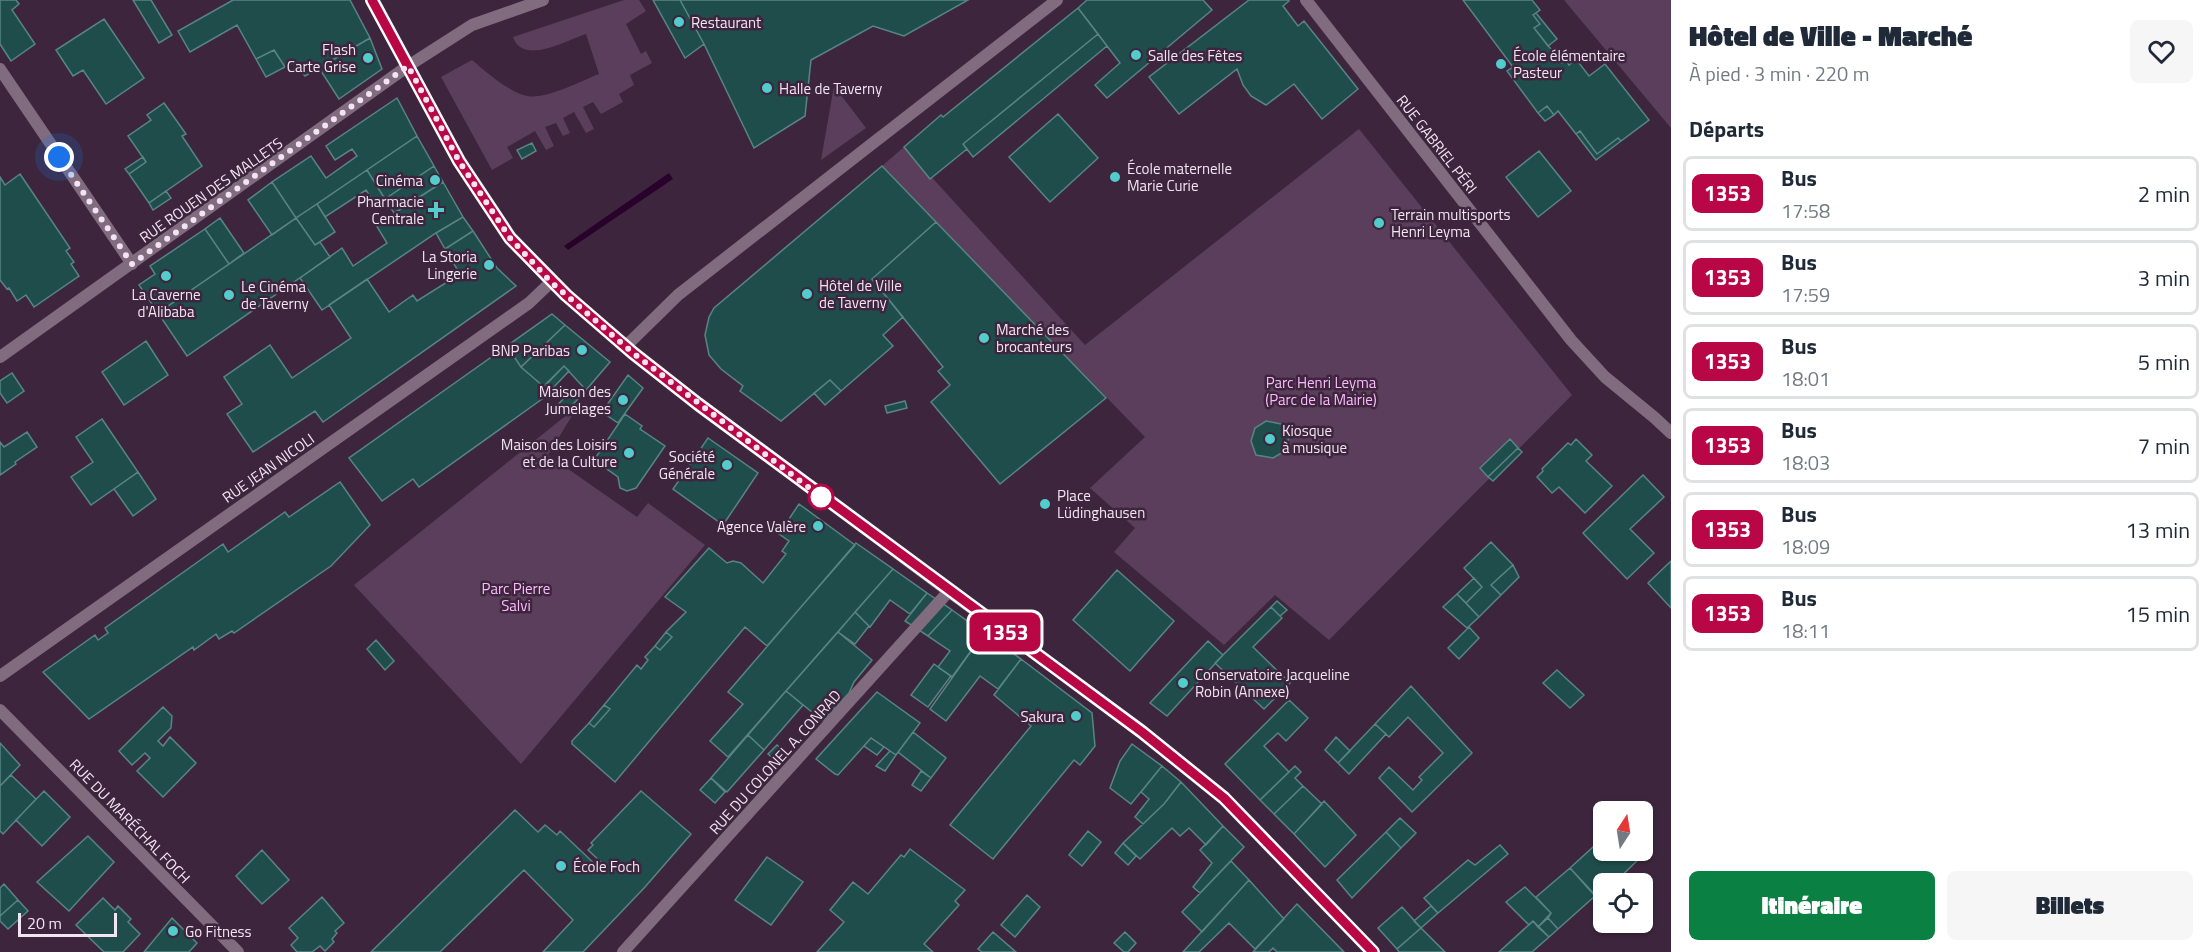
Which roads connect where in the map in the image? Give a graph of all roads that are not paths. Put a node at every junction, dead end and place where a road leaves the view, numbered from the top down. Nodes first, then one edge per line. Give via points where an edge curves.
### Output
1 (372, 0) edge
2 (543, 0) edge
3 (1057, 0) edge
4 (1306, 0) edge
5 (408, 66) junction
6 (0, 69) edge
7 (132, 264) junction
8 (551, 282) junction
9 (625, 347) junction
10 (0, 357) edge
11 (1671, 434) edge
12 (949, 591) junction
13 (0, 676) edge
14 (0, 710) edge
15 (238, 952) edge
16 (623, 952) edge
17 (1373, 952) edge

1 - 5 street
2 - 5 street, RUE ROUEN DES MALLETS via 472,25
3 - 9 street via 678,295
4 - 11 street, RUE GABRIEL PÉRI via 1571,340 1605,377
5 - 7 street, RUE ROUEN DES MALLETS
5 - 8 street via 459,161 510,238
6 - 7 street
7 - 10 street, RUE ROUEN DES MALLETS
8 - 9 street
8 - 13 street, RUE JEAN NICOLI via 529,303
9 - 12 street
12 - 16 street, RUE DU COLONEL A. CONRAD
12 - 17 street via 1208,784
14 - 15 street, RUE DU MARÉCHAL FOCH

